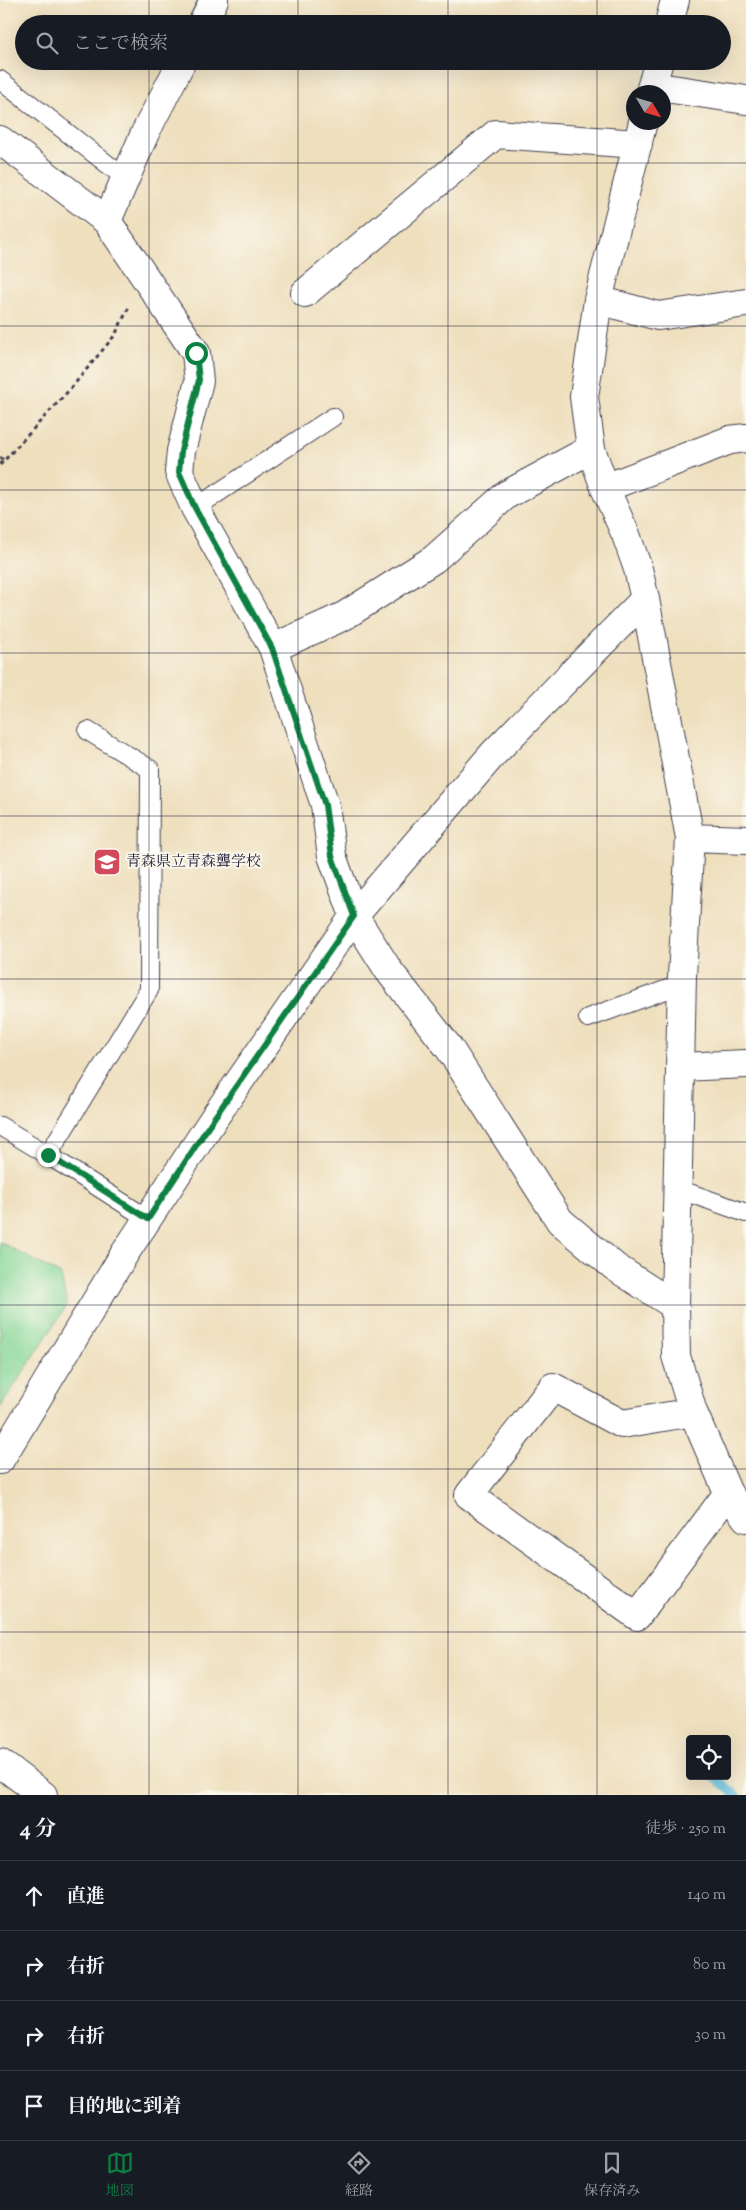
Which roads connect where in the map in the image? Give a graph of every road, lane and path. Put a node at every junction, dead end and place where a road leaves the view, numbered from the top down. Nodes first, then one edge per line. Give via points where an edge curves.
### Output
1 (214, 0) edge
2 (675, 0) edge
3 (206, 15) edge
4 (671, 15) edge
5 (177, 70) edge
6 (0, 80) edge
7 (654, 80) edge
8 (746, 100) edge
9 (640, 133) edge
10 (0, 140) edge
11 (125, 178) junction
12 (106, 221) junction
13 (144, 275) junction
14 (305, 293) dead end
15 (598, 300) junction
16 (746, 303) edge
17 (333, 417) dead end
18 (746, 438) edge
19 (591, 449) junction
20 (0, 457) edge
21 (4, 461) junction
22 (0, 465) edge
23 (604, 488) junction
24 (195, 508) junction
25 (645, 599) junction
26 (272, 648) junction
27 (88, 731) dead end
28 (690, 838) junction
29 (746, 840) edge
30 (354, 916) junction
31 (682, 984) junction
32 (588, 1018) dead end
33 (746, 1064) edge
34 (681, 1067) junction
35 (0, 1126) edge
36 (48, 1155) junction
37 (678, 1189) junction
38 (746, 1214) edge
39 (148, 1219) junction
40 (675, 1306) junction
41 (693, 1412) junction
42 (0, 1460) edge
43 (728, 1493) junction
44 (746, 1518) edge
45 (0, 1763) edge
46 (43, 1795) edge

1 - 3 street
2 - 4 street
5 - 11 street
6 - 11 lane
7 - 8 street
9 - 14 street via 496,134
9 - 15 street
10 - 12 street
11 - 12 street
12 - 13 street
13 - 21 path via 115,335
13 - 24 street via 196,353 199,380 181,451 179,472
15 - 16 street via 658,316
15 - 19 street via 584,397
17 - 24 lane
18 - 23 street via 730,440
19 - 23 street
19 - 26 street via 506,495 434,559 352,611
20 - 21 path
21 - 22 path
23 - 25 street via 626,535
24 - 26 street
25 - 28 street
25 - 30 street via 493,754
26 - 30 street via 325,805 332,856
27 - 36 lane via 150,769 149,990
28 - 29 street
28 - 31 street
30 - 39 street
30 - 40 street via 389,971 449,1048 560,1222 615,1267
31 - 32 lane
31 - 34 street
33 - 34 street
34 - 37 street
35 - 36 lane
36 - 39 lane
37 - 38 lane
37 - 40 street
39 - 42 street
40 - 41 street via 676,1356
41 - 43 street
41 - 43 street via 622,1424 553,1387 469,1494 637,1616
43 - 44 street
45 - 46 street

